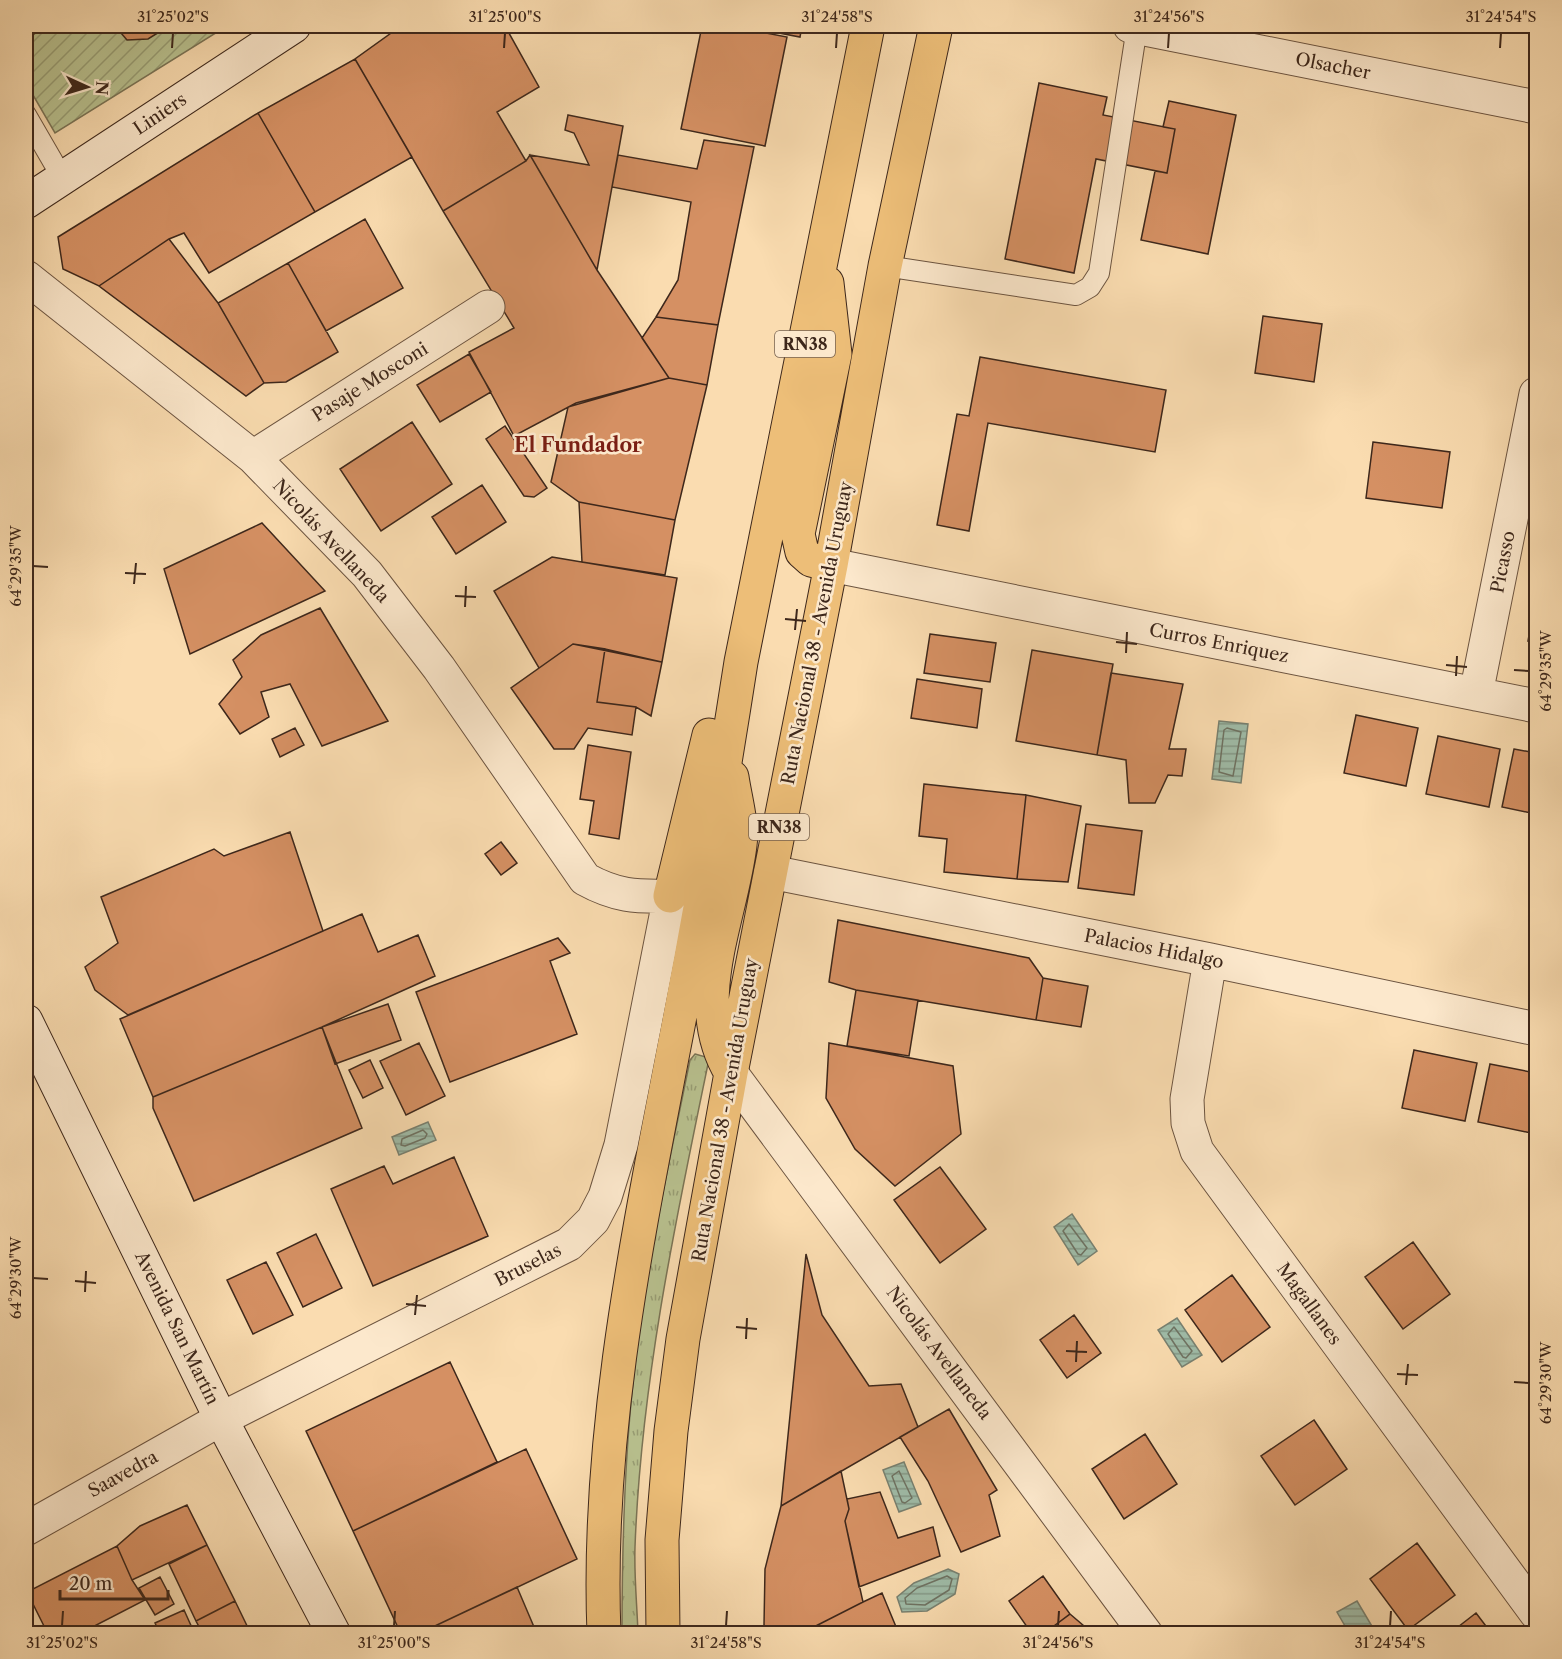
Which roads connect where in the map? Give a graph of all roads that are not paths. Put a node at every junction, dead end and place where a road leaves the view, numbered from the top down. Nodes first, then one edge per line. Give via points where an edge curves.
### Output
1 (294, 26) edge
2 (868, 26) edge
3 (936, 26) edge
4 (1134, 26) edge
5 (1536, 107) edge
6 (26, 115) edge
7 (63, 179) junction
8 (26, 202) edge
9 (823, 254) junction
10 (885, 266) junction
11 (26, 277) edge
12 (488, 308) dead end
13 (1536, 393) edge
14 (253, 457) junction
15 (831, 565) junction
16 (741, 662) junction
17 (1476, 694) junction
18 (1536, 706) edge
19 (728, 748) junction
20 (771, 872) junction
21 (670, 896) junction
22 (1210, 960) junction
23 (26, 1021) edge
24 (1536, 1029) edge
25 (731, 1073) junction
26 (221, 1419) junction
27 (26, 1529) edge
28 (1536, 1613) edge
29 (334, 1634) edge
30 (604, 1634) edge
31 (663, 1634) edge
32 (1146, 1634) edge

1 - 7 street, Liniers
2 - 9 main road, RN38
3 - 10 main road, Ruta Nacional 38 - Avenida Uruguay / RN38
4 - 5 street, Olsacher
4 - 10 lane via 1099,273 1090,287 1076,295
6 - 7 lane
7 - 8 street, Liniers
9 - 15 main road via 836,354 798,534 802,552 811,560
9 - 16 main road, RN38
10 - 15 main road, Ruta Nacional 38 - Avenida Uruguay / RN38
11 - 14 street, Nicolás Avellaneda
12 - 14 street, Pasaje Mosconi
13 - 17 street, Picasso
14 - 21 street, Nicolás Avellaneda via 367,574 439,668 585,879 607,891 633,897
15 - 17 street, Curros Enriquez
15 - 20 main road, Ruta Nacional 38 - Avenida Uruguay / RN38
16 - 19 main road, RN38
16 - 21 main road via 721,681
17 - 18 street, Curros Enriquez
19 - 25 main road via 741,843 713,980 711,1010 720,1055
19 - 30 main road, RN38 via 624,1327 611,1425 602,1551
20 - 22 street, Palacios Hidalgo
20 - 25 main road, Ruta Nacional 38 - Avenida Uruguay / RN38
21 - 26 street, Bruselas via 621,1145 605,1197 593,1220 569,1244
22 - 24 street, Palacios Hidalgo
22 - 28 street, Magallanes via 1187,1099 1188,1123 1197,1151
23 - 26 street, Avenida San Martín
25 - 31 main road, Ruta Nacional 38 - Avenida Uruguay / RN38 via 683,1339 671,1431 662,1540
25 - 32 street, Nicolás Avellaneda
26 - 27 street, Saavedra
26 - 29 street, Avenida San Martín

